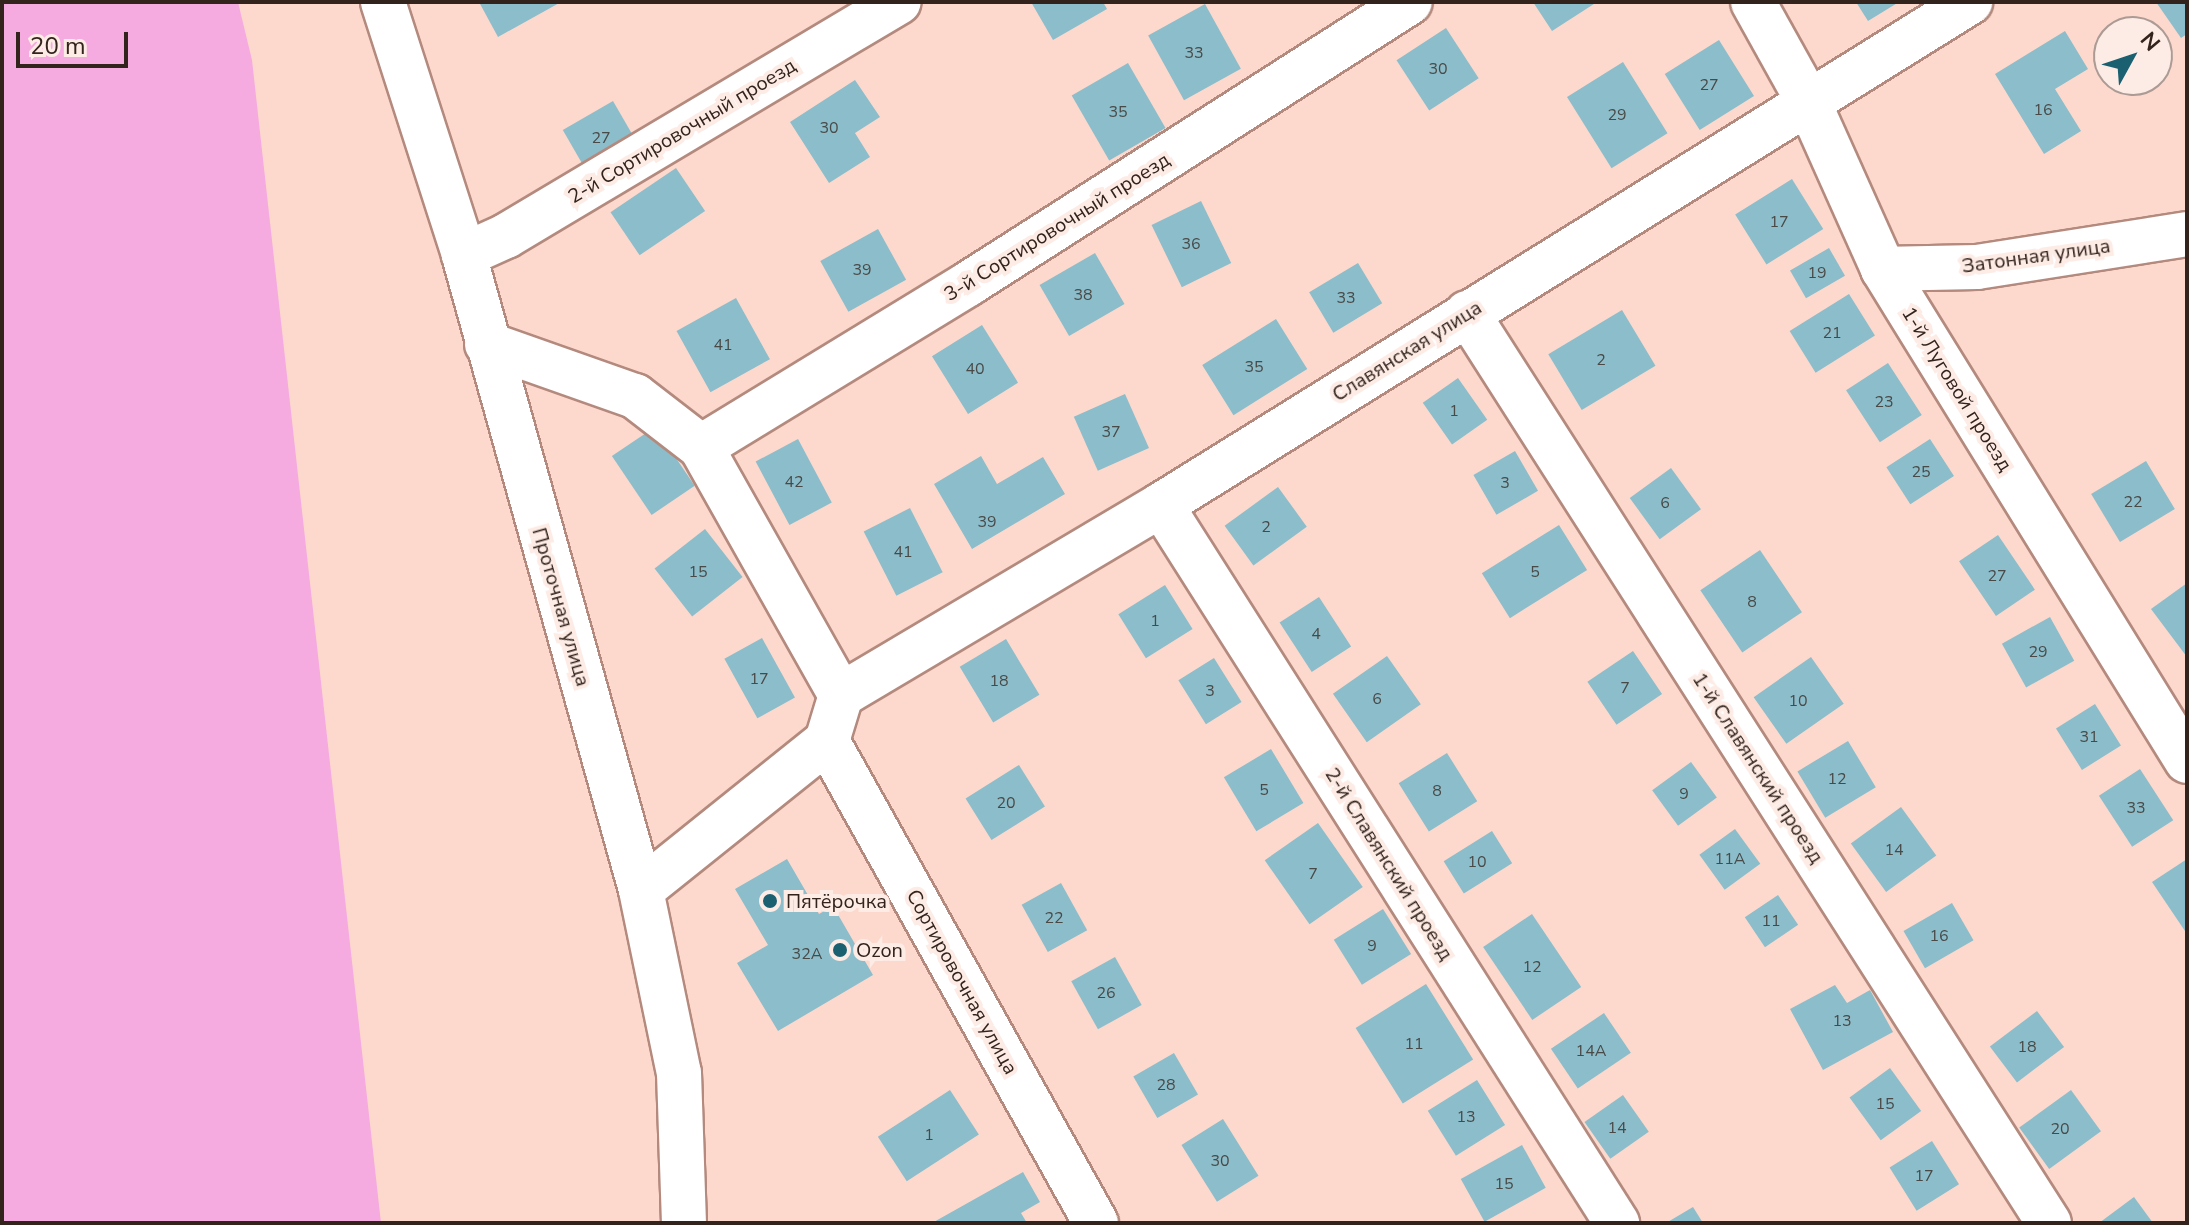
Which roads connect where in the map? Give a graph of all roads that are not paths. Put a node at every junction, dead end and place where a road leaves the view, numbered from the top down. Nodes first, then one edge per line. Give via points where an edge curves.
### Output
1 (384, 2) edge
2 (898, 2) edge
3 (1410, 2) edge
4 (1753, 2) edge
5 (1970, 2) edge
6 (1808, 101) junction
7 (2187, 234) edge
8 (464, 255) junction
9 (1883, 269) junction
10 (1467, 313) junction
11 (487, 344) junction
12 (701, 447) junction
13 (1161, 505) junction
14 (841, 695) junction
15 (827, 741) junction
16 (2187, 761) edge
17 (641, 890) junction
18 (684, 1223) edge
19 (1096, 1223) edge
20 (1617, 1223) edge
21 (2049, 1223) edge

1 - 8 street, Проточная улица
2 - 8 street, 2-й Сортировочный проезд via 506,236
3 - 12 street, 3-й Сортировочный проезд
4 - 6 street, 1-й Луговой проезд
5 - 6 street, Славянская улица
6 - 9 street, 1-й Луговой проезд
6 - 10 street, Славянская улица
7 - 9 street, Затонная улица via 1977,267
8 - 11 street, Проточная улица
9 - 16 street, 1-й Луговой проезд
10 - 13 street, Славянская улица
10 - 21 street, 1-й Славянский проезд
11 - 12 street via 635,396
11 - 17 street, Проточная улица
12 - 14 street
13 - 14 street, Славянская улица
13 - 20 street, 2-й Славянский проезд
14 - 15 street
15 - 17 street
15 - 19 street, Сортировочная улица
17 - 18 street, Проточная улица via 679,1073

